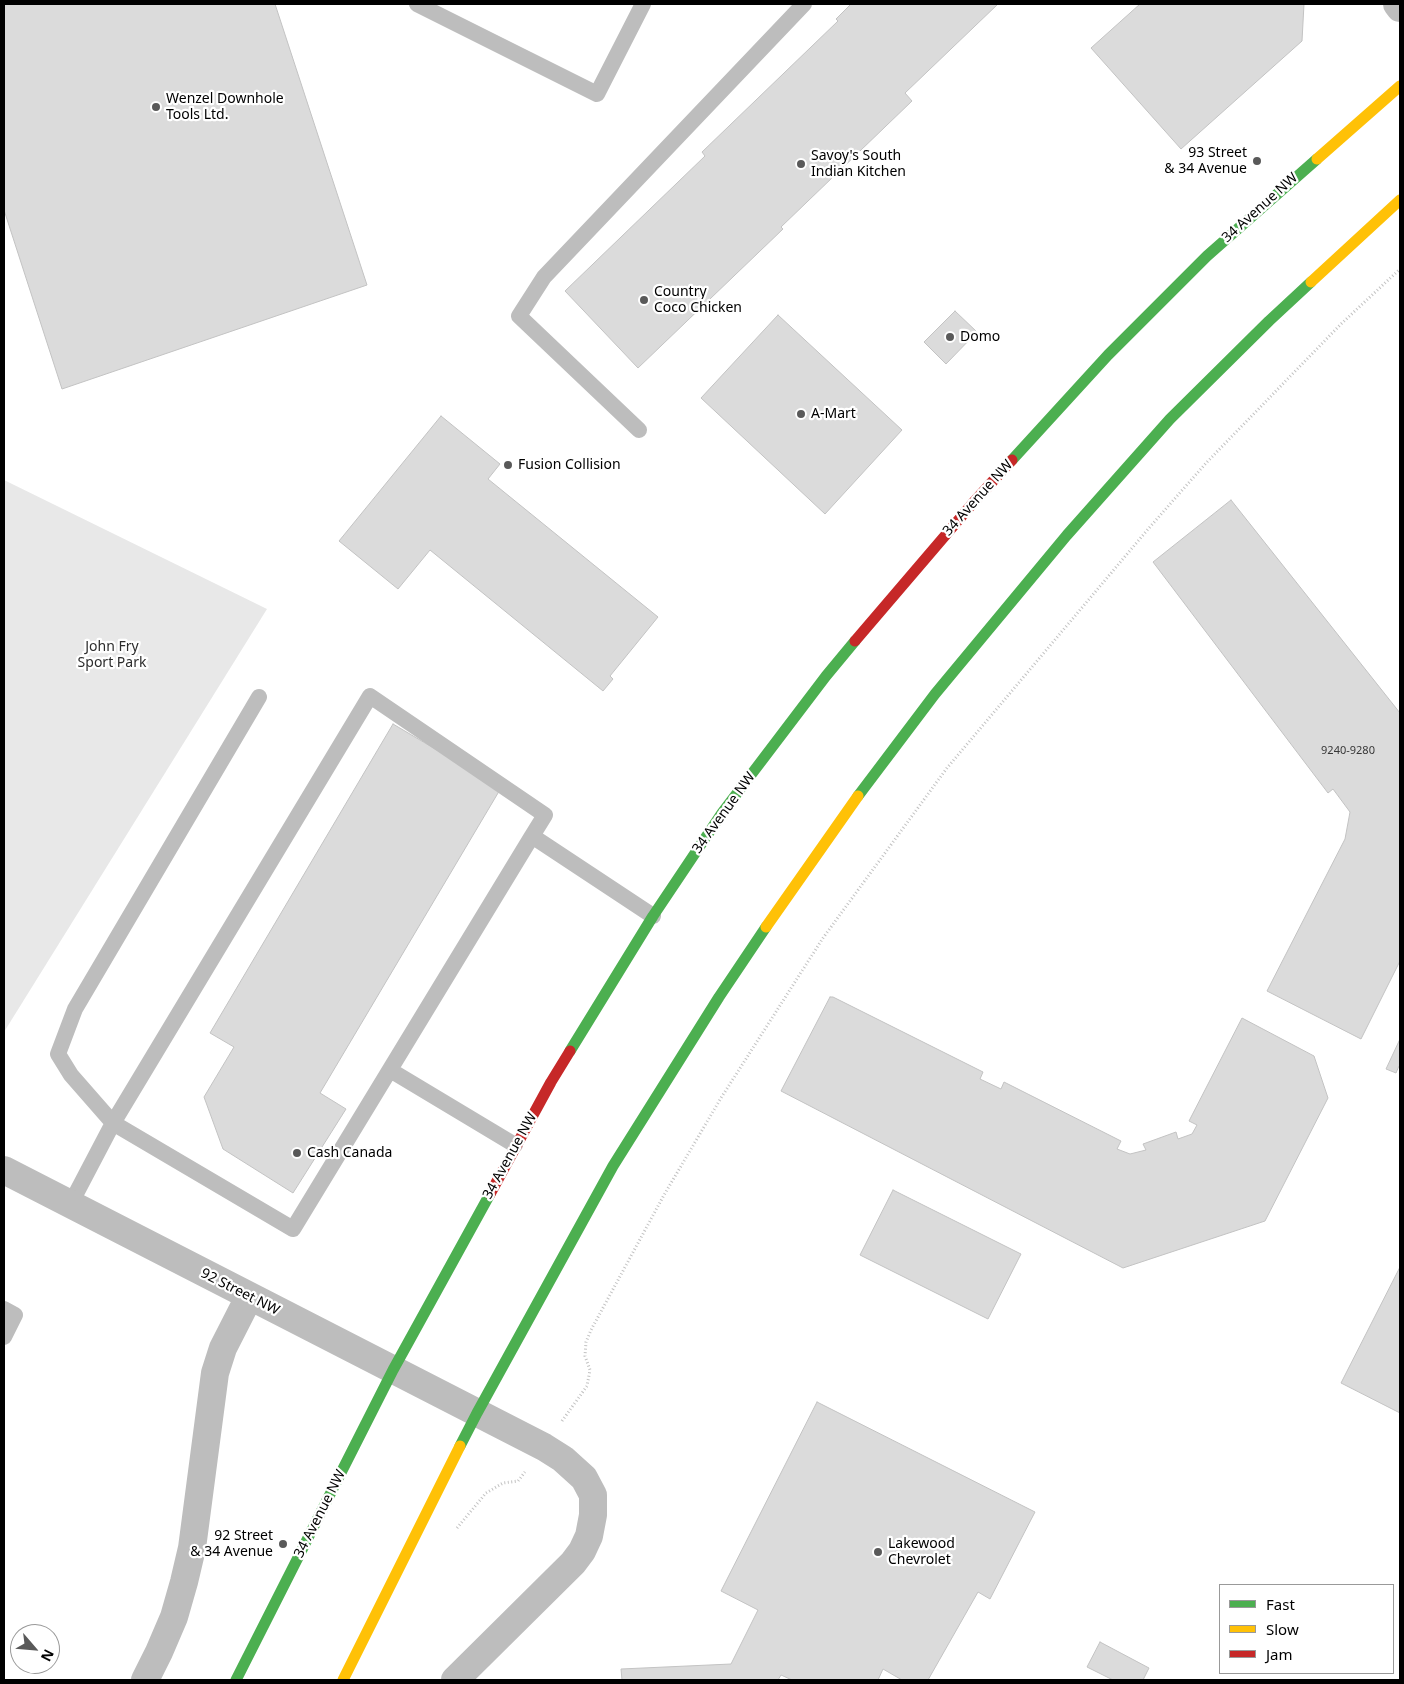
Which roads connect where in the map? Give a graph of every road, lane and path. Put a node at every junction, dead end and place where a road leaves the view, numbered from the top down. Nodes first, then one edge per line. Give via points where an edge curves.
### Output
1 (417, 4) edge
2 (643, 4) edge
3 (804, 4) edge
4 (1397, 4) edge
5 (1400, 8) edge
6 (1400, 86) edge
7 (1400, 200) edge
8 (1400, 269) edge
9 (639, 430) dead end
10 (259, 697) dead end
11 (532, 836) junction
12 (653, 916) junction
13 (390, 1070) junction
14 (113, 1123) junction
15 (515, 1145) junction
16 (4, 1170) edge
17 (70, 1205) junction
18 (249, 1297) junction
19 (4, 1309) edge
20 (4, 1337) edge
21 (393, 1370) junction
22 (573, 1405) dead end
23 (477, 1414) junction
24 (518, 1481) dead end
25 (454, 1533) dead end
26 (144, 1680) edge
27 (236, 1680) edge
28 (343, 1680) edge
29 (455, 1680) edge

1 - 2 lane via 597,94
3 - 9 lane via 544,277 519,316
4 - 5 street
6 - 12 main road, 34 Avenue NW via 1207,256 1108,355 973,503 826,676 722,813
7 - 23 main road via 1274,316 1170,419 935,694 776,912 664,1083 613,1166
8 - 22 path via 1207,462 1148,528 948,768 823,938 721,1098 591,1330 585,1356 589,1378
10 - 14 lane via 75,1009 58,1054
11 - 12 lane
11 - 13 lane
11 - 14 lane via 544,815 370,696
12 - 15 main road, 34 Avenue NW
13 - 14 lane via 292,1229
13 - 15 lane
14 - 17 lane
15 - 21 main road, 34 Avenue NW
16 - 17 street, 92 Street NW
17 - 18 street, 92 Street NW
18 - 21 street, 92 Street NW
18 - 26 street via 223,1348 215,1372 192,1548 174,1617
19 - 20 lane via 15,1315
21 - 23 street, 92 Street NW
21 - 27 main road, 34 Avenue NW
23 - 28 main road
23 - 29 street via 563,1459 584,1478 593,1495 592,1515 589,1536 573,1563
24 - 25 path via 503,1483 486,1493

